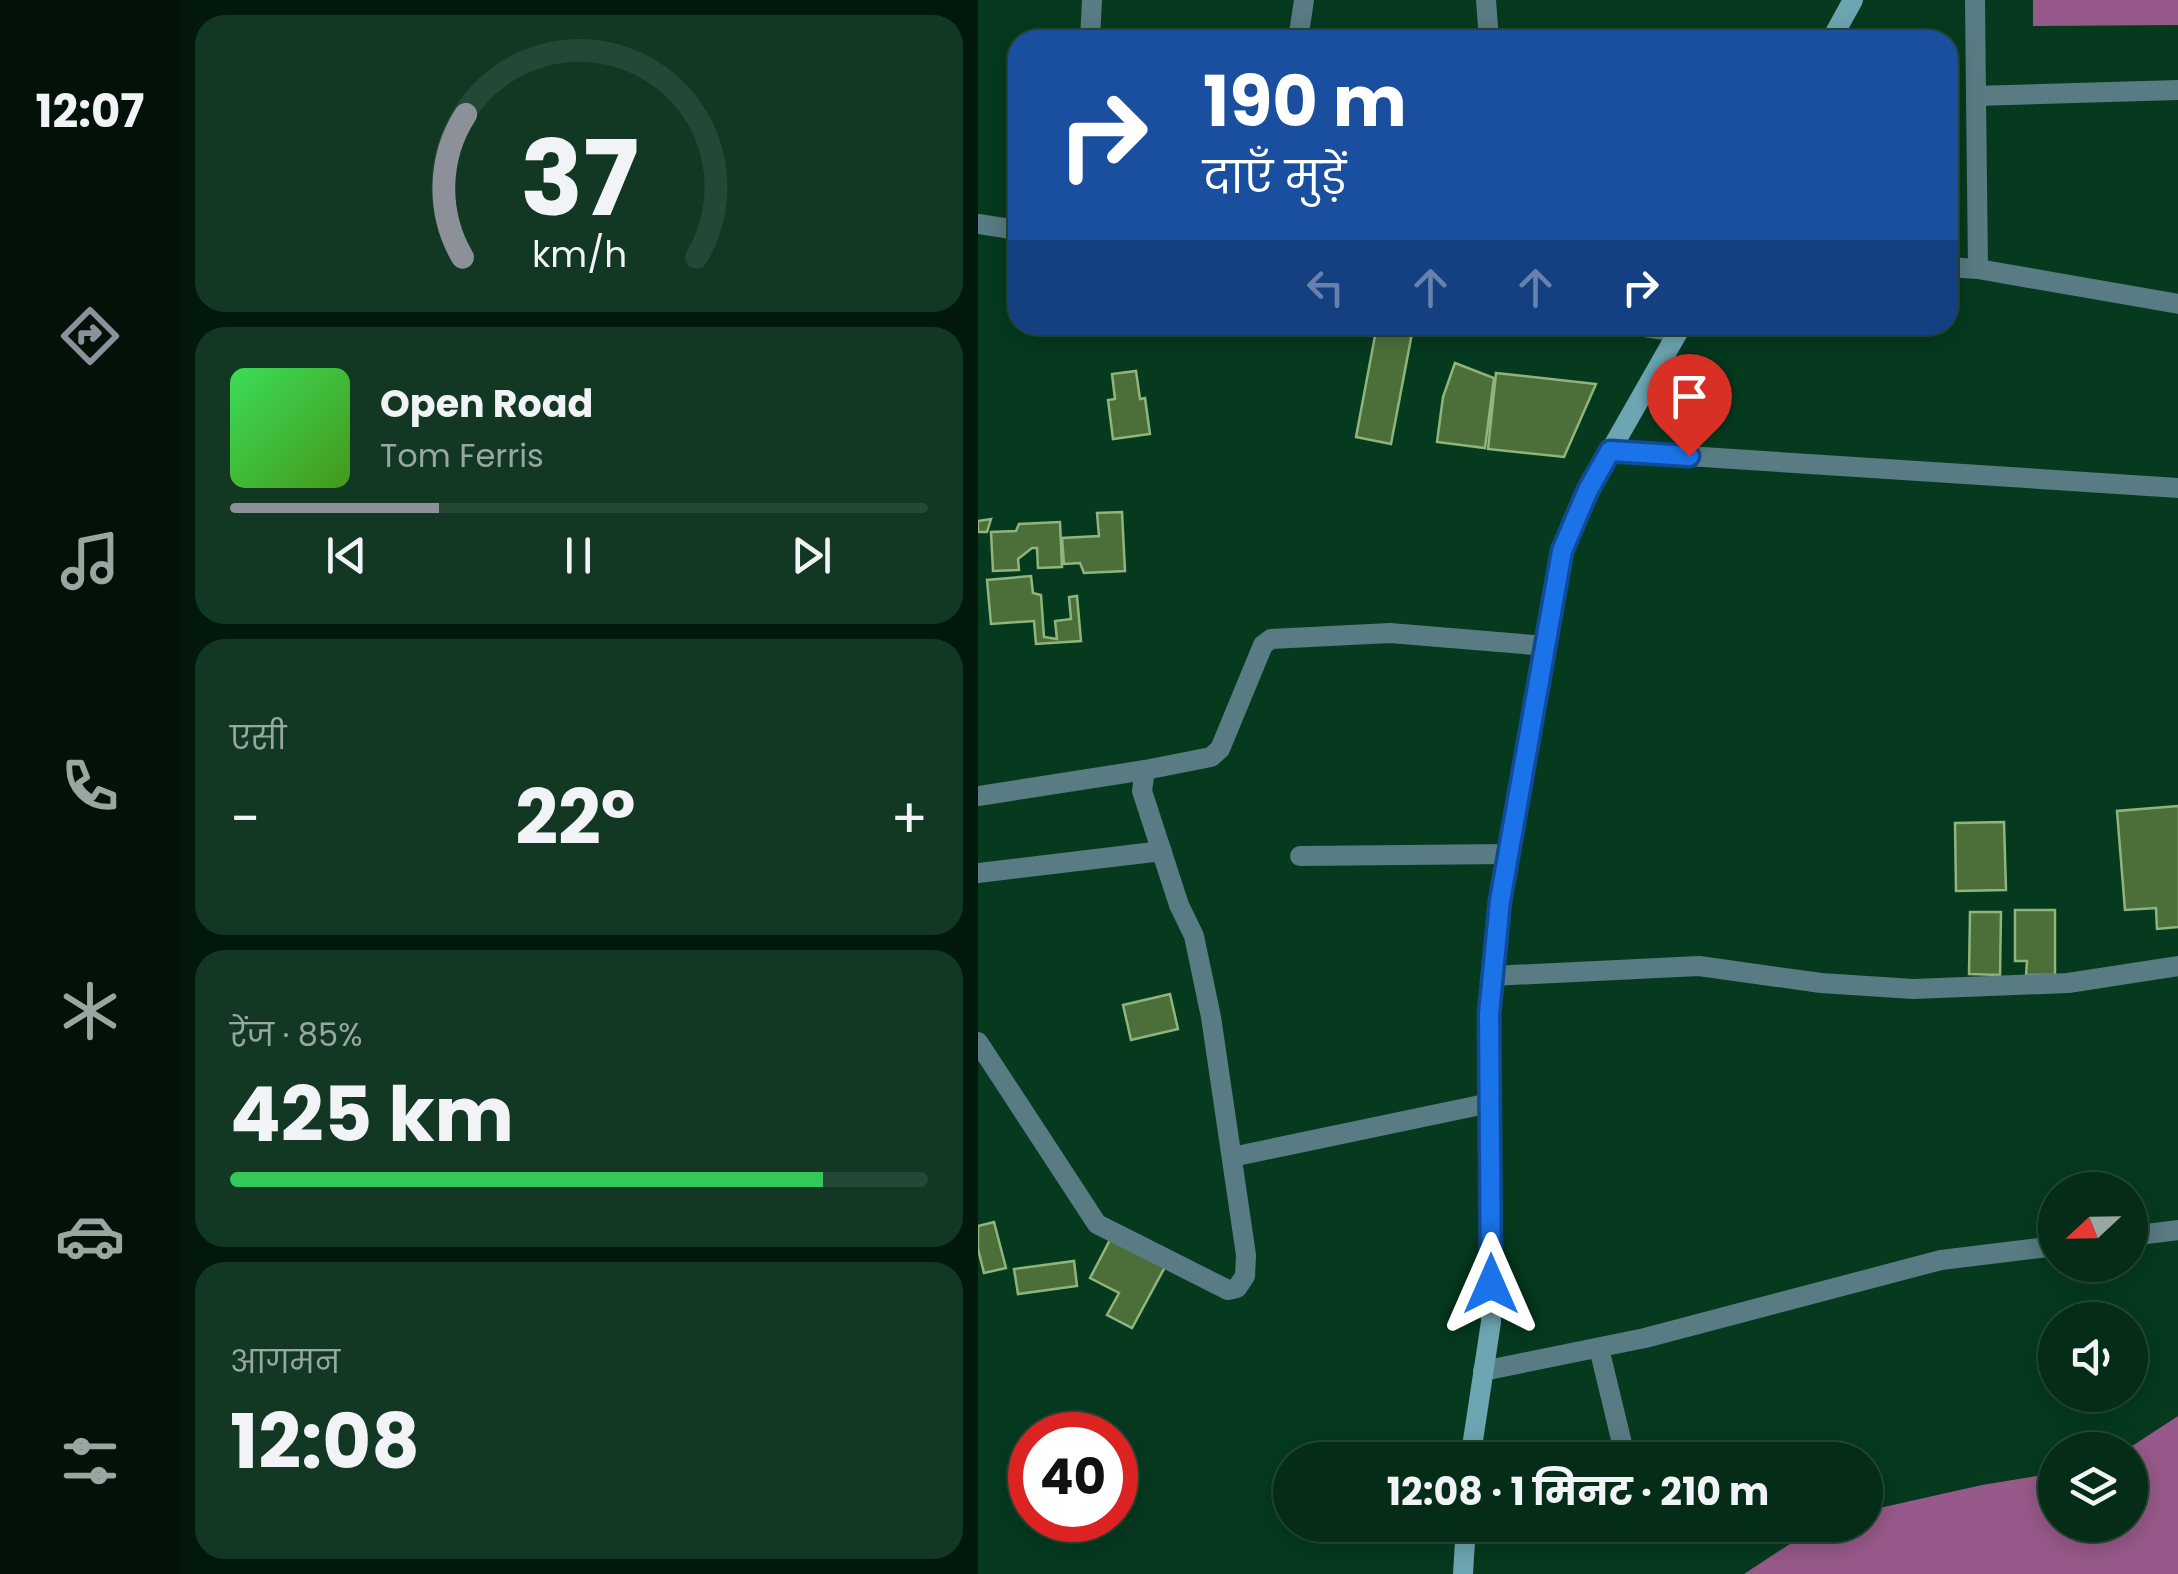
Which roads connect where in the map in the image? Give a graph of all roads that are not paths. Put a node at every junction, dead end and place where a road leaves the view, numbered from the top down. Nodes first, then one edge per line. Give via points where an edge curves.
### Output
1 (1092, 0) edge
2 (1304, 0) edge
3 (1486, 0) edge
4 (1852, 0) edge
5 (1975, 0) edge
6 (1090, 30) edge
7 (1300, 30) edge
8 (1488, 30) edge
9 (1836, 30) edge
10 (2178, 90) edge
11 (1976, 96) junction
12 (978, 224) edge
13 (1008, 228) edge
14 (1958, 268) edge
15 (1978, 269) junction
16 (2178, 304) edge
17 (1677, 335) edge
18 (1610, 451) junction
19 (2178, 488) edge
20 (1546, 646) junction
21 (1145, 770) junction
22 (978, 796) edge
23 (1162, 851) junction
24 (1508, 854) junction
25 (1300, 856) dead end
26 (978, 873) edge
27 (2178, 966) edge
28 (1492, 976) junction
29 (978, 1042) edge
30 (1490, 1103) junction
31 (1232, 1157) junction
32 (2178, 1230) edge
33 (2148, 1234) edge
34 (2038, 1248) edge
35 (1599, 1348) junction
36 (1483, 1371) junction
37 (1473, 1442) edge
38 (1622, 1442) edge
39 (1465, 1542) edge
40 (1463, 1574) edge

1 - 6 street
2 - 7 street
3 - 8 street
4 - 9 street
5 - 11 street
10 - 11 street
11 - 15 street
12 - 13 street
14 - 15 street
15 - 16 street
17 - 18 street
18 - 19 street
18 - 20 street via 1562,551
20 - 21 street via 1390,633 1271,639 1220,748 1211,757
20 - 24 street
21 - 22 street
21 - 23 street via 1142,791
23 - 26 street
23 - 31 street via 1194,936
24 - 25 street
24 - 28 street
27 - 28 street via 2068,983 1913,988 1699,966
28 - 30 street
29 - 31 street via 1096,1224 1228,1290 1242,1285 1246,1255
30 - 31 street
30 - 36 street via 1491,1322
32 - 33 street
34 - 35 street via 1940,1260
35 - 36 street
35 - 38 street
36 - 37 street
39 - 40 street

